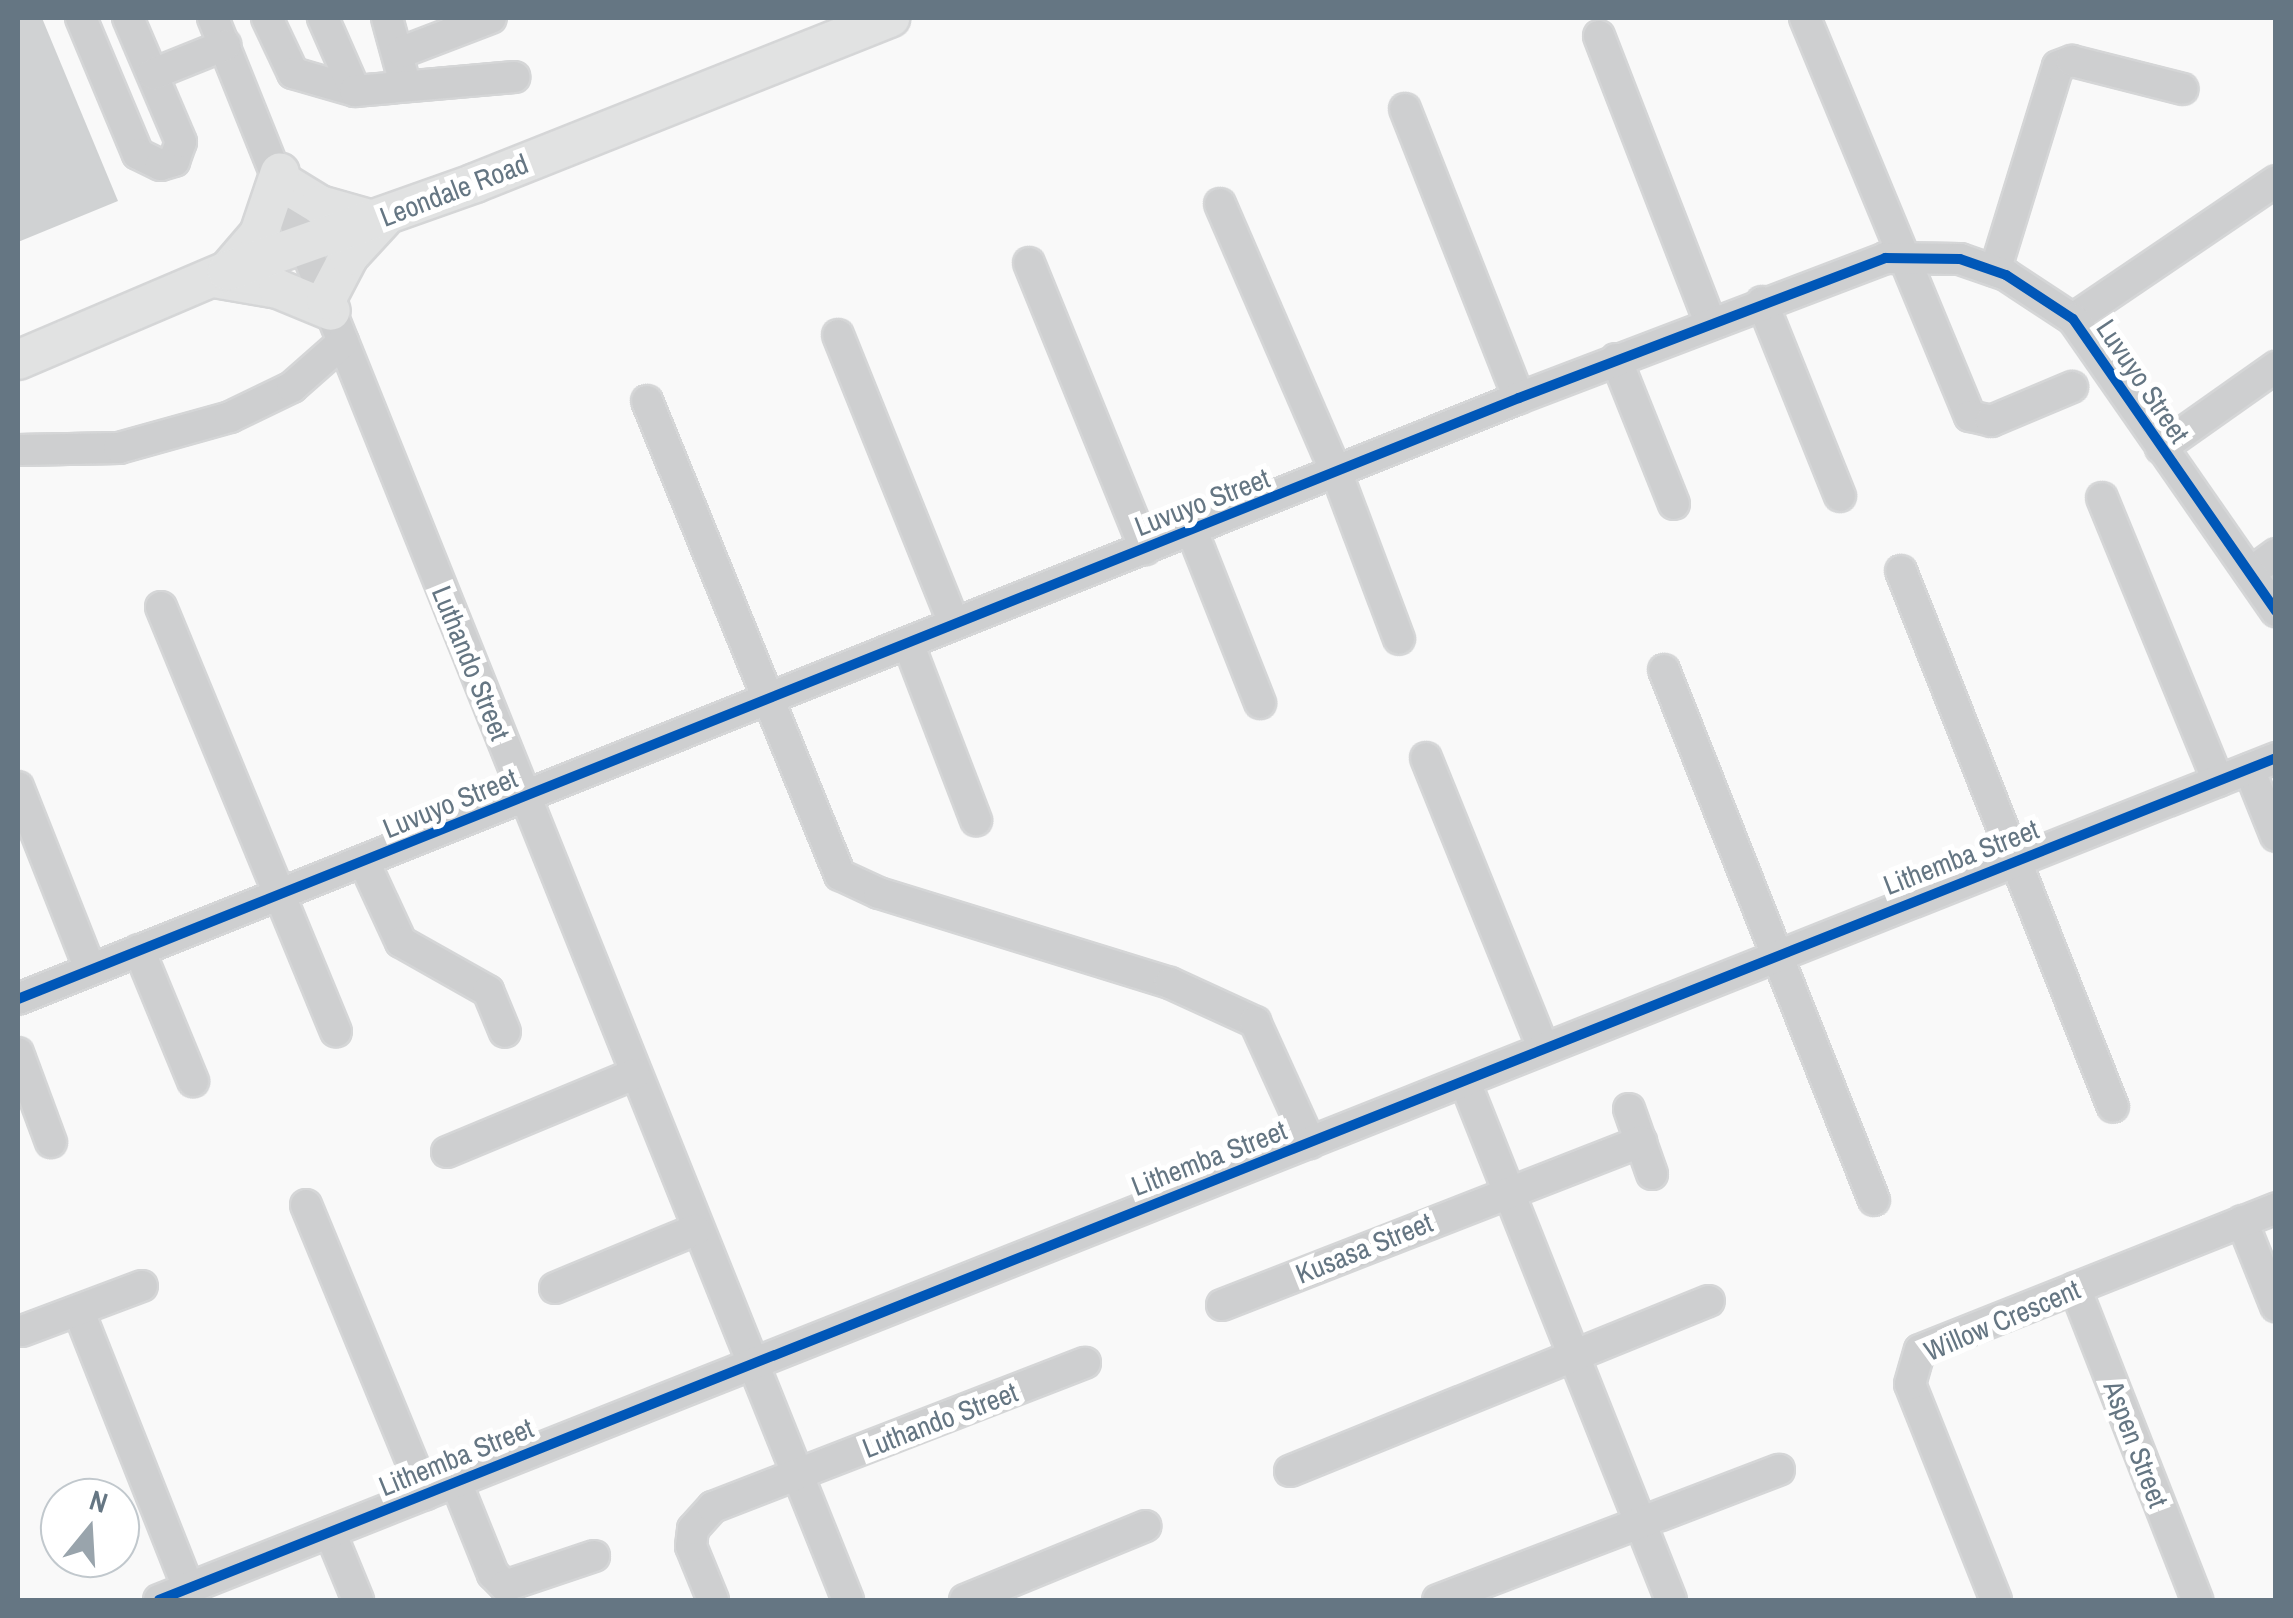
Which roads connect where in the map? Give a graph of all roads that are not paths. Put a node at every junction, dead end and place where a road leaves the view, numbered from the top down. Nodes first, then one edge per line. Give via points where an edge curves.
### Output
1 (81, 18) edge
2 (128, 18) edge
3 (267, 18) edge
4 (322, 18) edge
5 (387, 18) edge
6 (491, 18) edge
7 (890, 18) edge
8 (1805, 18) edge
9 (219, 31) edge
10 (1599, 36) dead end
11 (402, 52) junction
12 (153, 74) junction
13 (514, 78) dead end
14 (400, 86) junction
15 (2183, 89) dead end
16 (356, 90) junction
17 (1404, 109) dead end
18 (282, 178) junction
19 (2276, 181) edge
20 (1220, 204) dead end
21 (380, 219) junction
22 (306, 242) junction
23 (1907, 256) junction
24 (1028, 263) dead end
25 (1995, 271) junction
26 (219, 275) junction
27 (1762, 302) junction
28 (333, 318) junction
29 (2073, 319) junction
30 (1710, 322) junction
31 (838, 335) dead end
32 (1616, 359) junction
33 (18, 360) edge
34 (2276, 366) edge
35 (2072, 388) dead end
36 (1519, 398) junction
37 (646, 401) dead end
38 (2161, 448) junction
39 (18, 450) edge
40 (1337, 474) junction
41 (1840, 496) dead end
42 (2102, 498) dead end
43 (1674, 504) dead end
44 (1192, 530) junction
45 (1144, 549) junction
46 (2276, 554) edge
47 (1901, 571) dead end
48 (2250, 573) junction
49 (161, 607) dead end
50 (2276, 611) edge
51 (954, 624) junction
52 (1399, 640) dead end
53 (908, 644) junction
54 (1664, 670) dead end
55 (766, 698) junction
56 (1260, 704) dead end
57 (1426, 758) dead end
58 (2262, 763) edge
59 (2218, 781) junction
60 (18, 787) edge
61 (524, 798) junction
62 (976, 820) dead end
63 (2276, 836) edge
64 (364, 862) junction
65 (2012, 862) junction
66 (281, 895) junction
67 (139, 950) junction
68 (1776, 953) junction
69 (90, 969) junction
70 (18, 999) edge
71 (336, 1031) dead end
72 (505, 1032) dead end
73 (1543, 1047) junction
74 (18, 1053) edge
75 (634, 1074) junction
76 (193, 1081) dead end
77 (1465, 1082) junction
78 (2113, 1107) dead end
79 (1629, 1108) dead end
80 (51, 1142) dead end
81 (1641, 1142) junction
82 (1310, 1143) junction
83 (447, 1152) dead end
84 (1652, 1174) dead end
85 (1505, 1191) junction
86 (1874, 1200) dead end
87 (306, 1205) dead end
88 (2276, 1208) edge
89 (2242, 1221) junction
90 (695, 1230) junction
91 (142, 1286) dead end
92 (555, 1288) dead end
93 (2074, 1288) junction
94 (1709, 1301) dead end
95 (1222, 1304) dead end
96 (2276, 1306) edge
97 (79, 1312) junction
98 (22, 1331) dead end
99 (1569, 1353) junction
100 (1085, 1363) dead end
101 (748, 1364) junction
102 (1779, 1470) dead end
103 (1290, 1471) dead end
104 (794, 1477) junction
105 (456, 1482) junction
106 (424, 1494) junction
107 (1639, 1520) junction
108 (1145, 1526) dead end
109 (330, 1532) junction
110 (594, 1556) dead end
111 (207, 1589) edge
112 (158, 1600) edge
113 (358, 1600) edge
114 (713, 1600) edge
115 (848, 1600) edge
116 (965, 1600) edge
117 (1438, 1600) edge
118 (1671, 1600) edge
119 (1996, 1600) edge
120 (2197, 1600) edge

1 - 12 street via 138,154 161,165 174,161 181,142
2 - 12 street
3 - 16 street via 294,72
4 - 16 street
5 - 11 street
6 - 11 street
7 - 21 main road, Leondale Road
8 - 23 street
9 - 12 street
9 - 18 street, Luthando Street
10 - 30 street
11 - 14 street
13 - 14 street
14 - 16 street
15 - 25 street via 2072,61 2058,66
17 - 36 street
18 - 21 main road via 320,205
18 - 22 street, Luthando Street
18 - 26 main road via 259,234
19 - 29 street, Luvuyo Street
20 - 40 street
21 - 22 main road, Leondale Road
21 - 28 main road via 349,256
22 - 26 main road, Leondale Road
22 - 28 street, Luthando Street
23 - 25 street, Luvuyo Street via 1960,259
23 - 27 street, Luvuyo Street via 1857,265
23 - 35 street via 1970,416 1991,421
24 - 45 street, Luvuyo Street
25 - 29 street, Luvuyo Street
26 - 28 main road via 278,288
26 - 33 main road, Leondale Road
27 - 30 street, Luvuyo Street
27 - 41 street
28 - 39 street via 292,387 230,417 119,448
28 - 61 street, Luthando Street
29 - 38 street, Luvuyo Street
30 - 32 street, Luvuyo Street
31 - 51 street
32 - 36 street, Luvuyo Street
32 - 43 street
34 - 38 street, Luvuyo Street
36 - 40 street, Luvuyo Street
37 - 55 street
38 - 48 street, Luvuyo Street
40 - 44 street, Luvuyo Street
40 - 52 street
42 - 59 street
44 - 45 street, Luvuyo Street
44 - 56 street
45 - 51 street, Luvuyo Street
46 - 48 street
47 - 65 street, Lithemba Street
48 - 50 street, Luvuyo Street
49 - 66 street
51 - 53 street, Luvuyo Street
53 - 55 street, Luvuyo Street
53 - 62 street
54 - 68 street
55 - 61 street, Luvuyo Street
55 - 82 street, Lithemba Street via 832,863 854,884 1156,978 1255,1022
57 - 73 street
58 - 59 street, Lithemba Street
58 - 63 street, Lithemba Street
59 - 65 street, Lithemba Street
60 - 69 street
61 - 64 street, Luvuyo Street
61 - 75 street, Luthando Street
64 - 66 street, Luvuyo Street
64 - 72 street via 401,942 488,991
65 - 68 street, Lithemba Street
65 - 78 street, Lithemba Street
66 - 67 street, Luvuyo Street
66 - 71 street
67 - 69 street, Luvuyo Street
67 - 76 street
68 - 73 street, Lithemba Street
68 - 86 street
69 - 70 street, Luvuyo Street
73 - 77 street, Lithemba Street
74 - 80 street
75 - 83 street
75 - 90 street, Luthando Street
77 - 82 street, Lithemba Street
77 - 85 street
79 - 81 street
81 - 84 street
81 - 85 street, Kusasa Street
82 - 101 street, Lithemba Street
85 - 95 street, Kusasa Street
85 - 99 street
87 - 106 street, Lithemba Street
88 - 89 street, Willow Crescent
89 - 93 street, Willow Crescent
89 - 96 street
90 - 92 street
90 - 101 street, Luthando Street
91 - 97 street
93 - 119 street, Willow Crescent via 1920,1350 1909,1373
93 - 120 street, Aspen Street
94 - 99 street
97 - 98 street
97 - 111 street
99 - 103 street
99 - 107 street
100 - 104 street, Luthando Street
101 - 104 street, Luthando Street
101 - 105 street, Lithemba Street
102 - 107 street
104 - 114 street, Luthando Street via 713,1508 692,1530 690,1546
104 - 115 street, Luthando Street
105 - 106 street, Lithemba Street
105 - 110 street, Lithemba Street via 493,1574 505,1586
106 - 109 street, Lithemba Street
107 - 117 street
107 - 118 street
108 - 116 street
109 - 111 street, Lithemba Street
109 - 113 street
111 - 112 street, Lithemba Street

